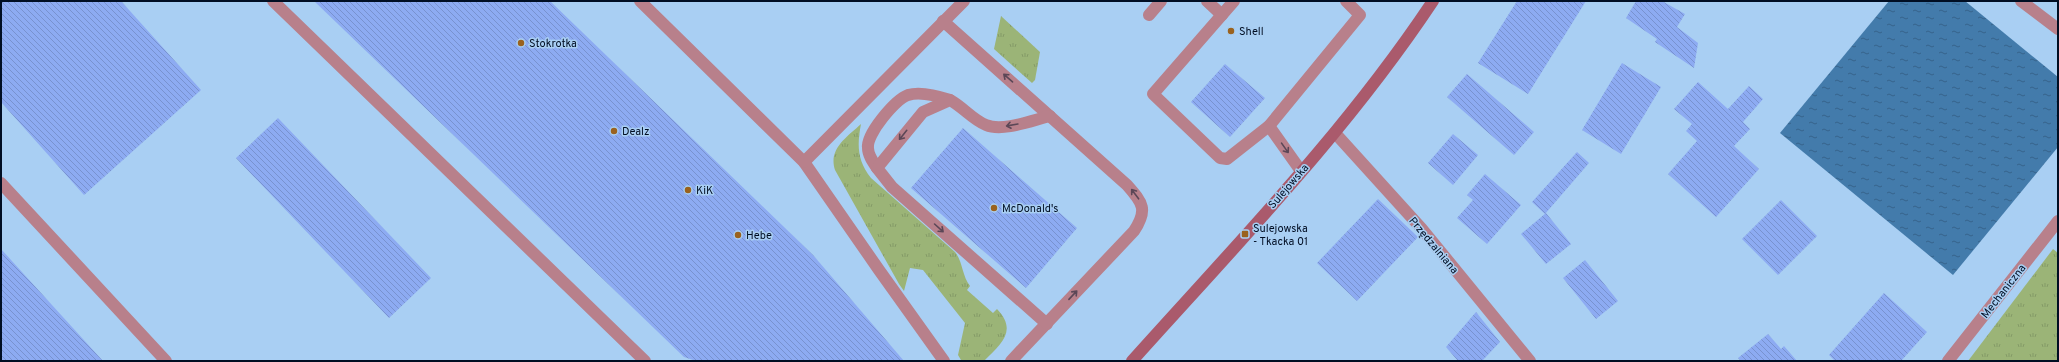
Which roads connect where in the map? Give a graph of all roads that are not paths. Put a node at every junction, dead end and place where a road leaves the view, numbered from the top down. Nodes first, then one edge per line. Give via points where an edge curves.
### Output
1 (273, 1) edge
2 (640, 1) edge
3 (964, 1) edge
4 (1161, 1) edge
5 (1207, 1) edge
6 (1234, 1) edge
7 (1346, 1) edge
8 (1433, 1) edge
9 (2021, 1) edge
10 (1149, 15) dead end
11 (1222, 15) junction
12 (943, 22) junction
13 (2058, 29) edge
14 (950, 100) junction
15 (1050, 116) junction
16 (1269, 126) junction
17 (1335, 133) junction
18 (804, 162) junction
19 (876, 168) junction
20 (1301, 171) junction
21 (1, 183) edge
22 (2058, 221) edge
23 (1046, 324) junction
24 (166, 361) edge
25 (645, 361) edge
26 (944, 361) edge
27 (1011, 361) edge
28 (1132, 361) edge
29 (1530, 361) edge
30 (1948, 361) edge

1 - 25 street
2 - 18 street
3 - 12 street
4 - 10 street
5 - 11 street
6 - 11 street
7 - 16 street via 1360,15
8 - 17 main road, Sulejowska via 1407,40
9 - 13 street
11 - 16 street via 1153,94 1220,158 1227,159
15 -> 12 street
12 - 18 street
15 -> 14 street via 1015,125 992,127 977,120
14 -> 19 street via 923,112
14 - 19 street via 934,95 917,94 908,95 900,100 870,136 868,148
23 -> 15 street via 1134,231 1142,219 1143,212 1137,196 1127,185
16 -> 20 street
17 - 20 main road, Sulejowska
17 - 29 street, Przędzalniana via 1422,229
18 - 26 street
19 -> 23 street via 892,187
20 - 28 main road, Sulejowska
21 - 24 street
22 - 30 street, Mechaniczna
23 - 27 street

